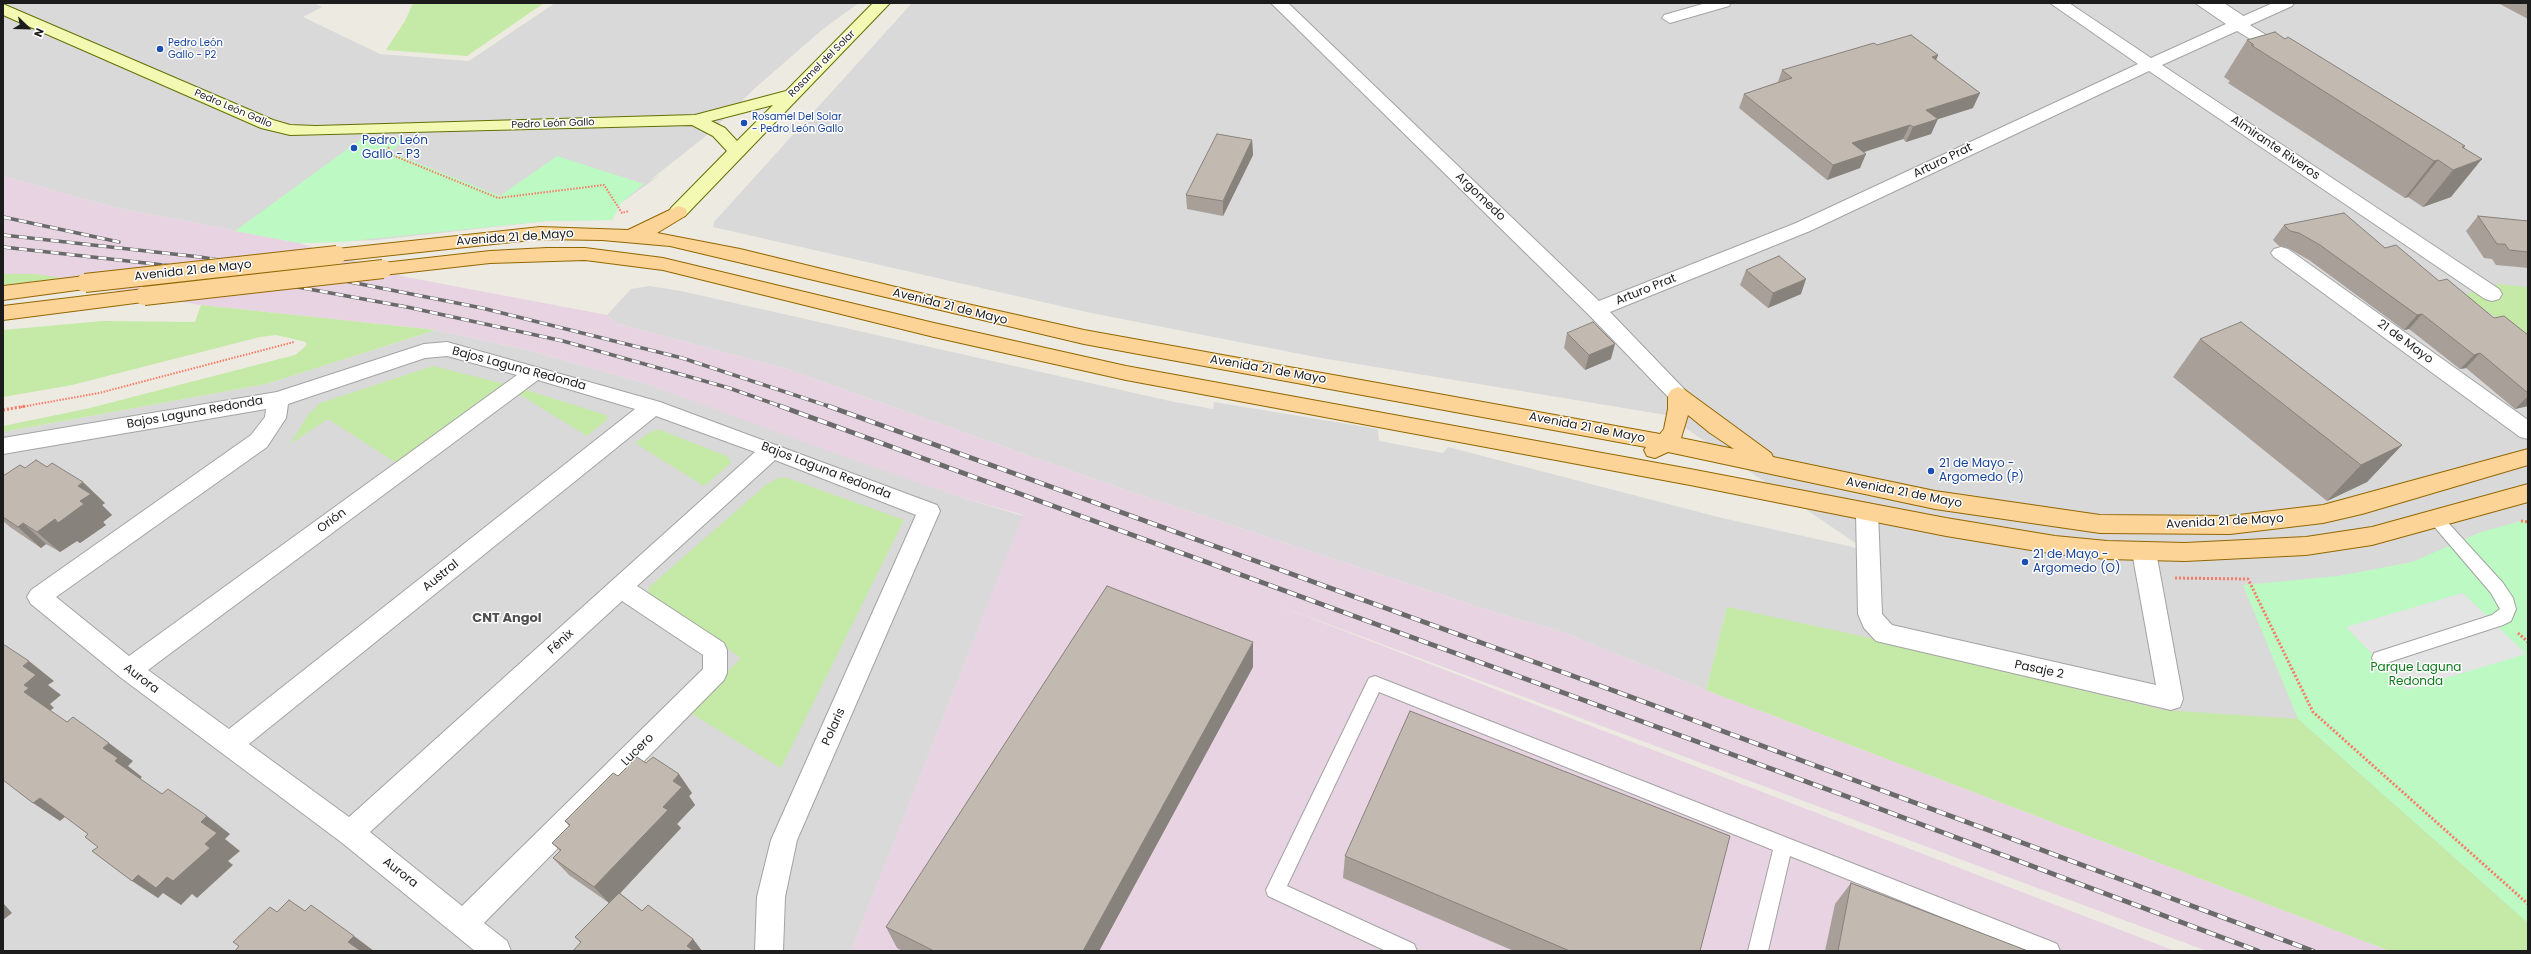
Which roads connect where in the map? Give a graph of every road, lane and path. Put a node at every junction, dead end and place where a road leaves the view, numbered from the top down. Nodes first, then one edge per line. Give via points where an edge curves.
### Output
1 (882, 3) edge
2 (1279, 3) edge
3 (1723, 3) edge
4 (2058, 3) edge
5 (2203, 3) edge
6 (2217, 3) edge
7 (2286, 3) edge
8 (3, 9) edge
9 (1670, 18) dead end
10 (2242, 23) junction
11 (2295, 59) edge
12 (2150, 64) junction
13 (791, 95) junction
14 (696, 120) junction
15 (410, 128) junction
16 (737, 152) junction
17 (678, 212) junction
18 (622, 213) dead end
19 (630, 236) junction
20 (689, 244) junction
21 (2281, 253) dead end
22 (3, 293) edge
23 (2492, 294) dead end
24 (1596, 310) junction
25 (3, 313) edge
26 (294, 342) dead end
27 (535, 372) junction
28 (1678, 395) junction
29 (278, 399) junction
30 (653, 407) junction
31 (3, 410) edge
32 (2528, 431) edge
33 (1665, 443) junction
34 (3, 446) edge
35 (772, 450) junction
36 (2528, 457) edge
37 (1615, 463) junction
38 (1774, 467) junction
39 (2528, 493) edge
40 (930, 511) joint
41 (1867, 512) junction
42 (2437, 520) junction
43 (2144, 552) junction
44 (2148, 578) junction
45 (621, 588) junction
46 (2380, 658) dead end
47 (129, 670) junction
48 (229, 745) junction
49 (350, 833) junction
50 (1783, 845) junction
51 (2528, 904) edge
52 (464, 923) junction
53 (497, 951) edge
54 (769, 951) edge
55 (1407, 951) edge
56 (1758, 951) edge
57 (2050, 951) edge

1 - 13 street, Rosamel del Solar
2 - 24 street, Argomedo
3 - 9 street
4 - 12 street, Almirante Riveros
5 - 10 street
6 - 10 lane
7 - 10 street, Arturo Prat
8 - 15 street, Pedro León Gallo via 278,128 303,131
10 - 11 street
10 - 12 street, Arturo Prat
12 - 23 street, Almirante Riveros
12 - 24 street, Arturo Prat via 1803,228
13 - 14 street, Pedro León Gallo
13 - 16 street, Rosamel del Solar
14 - 15 street, Pedro León Gallo
14 - 16 street, Pedro León Gallo via 719,132
15 - 18 path via 407,135 388,147 388,153 498,198 604,185
16 - 17 street, Rosamel del Solar
17 - 19 main road via 656,226
17 - 20 main road via 681,232
19 - 20 main road, Avenida 21 de Mayo
19 - 22 main road, Avenida 21 de Mayo, bridge via 532,234
20 - 33 main road, Avenida 21 de Mayo via 1077,336
21 - 32 street, 21 de Mayo
24 - 28 street, Argomedo
25 - 37 main road, Avenida 21 de Mayo, bridge via 490,257 585,254 634,259 695,271 934,330 1126,373
26 - 31 path via 99,393
27 - 29 street, Bajos Laguna Redonda via 447,349 424,351
27 - 30 street, Bajos Laguna Redonda
27 - 47 street, Orión
28 - 33 main road via 1677,423
28 - 38 main road
29 - 34 street, Bajos Laguna Redonda
29 - 47 street, Aurora via 275,418 259,441 39,598
30 - 35 street, Bajos Laguna Redonda
30 - 48 street, Austral
33 - 37 main road via 1647,454
33 - 38 main road, Avenida 21 de Mayo
35 - 40 street, Bajos Laguna Redonda
35 - 45 street, Fénix
36 - 38 main road, Avenida 21 de Mayo via 2323,514 2278,521 2192,526 2100,524 2043,517 1935,500
37 - 41 main road, Avenida 21 de Mayo
39 - 42 main road, Avenida 21 de Mayo
40 - 54 street, Polaris via 784,840 771,896
41 - 43 main road, Avenida 21 de Mayo via 2001,537
41 - 44 street, Pasaje 2 via 1870,614 1872,621 1885,634 2171,699
42 - 43 main road, Avenida 21 de Mayo via 2372,536 2306,546 2226,551
42 - 46 lane via 2497,588 2508,609 2505,616 2497,620
43 - 44 street, Pasaje 2
44 - 51 path via 2248,579 2313,712
45 - 49 street, Fénix
45 - 52 street, Lucero via 715,650 715,673
47 - 48 street, Aurora
48 - 49 street, Aurora
49 - 52 street, Aurora
50 - 55 lane via 1375,683 1275,890
50 - 56 lane
50 - 57 lane
52 - 53 street, Aurora

